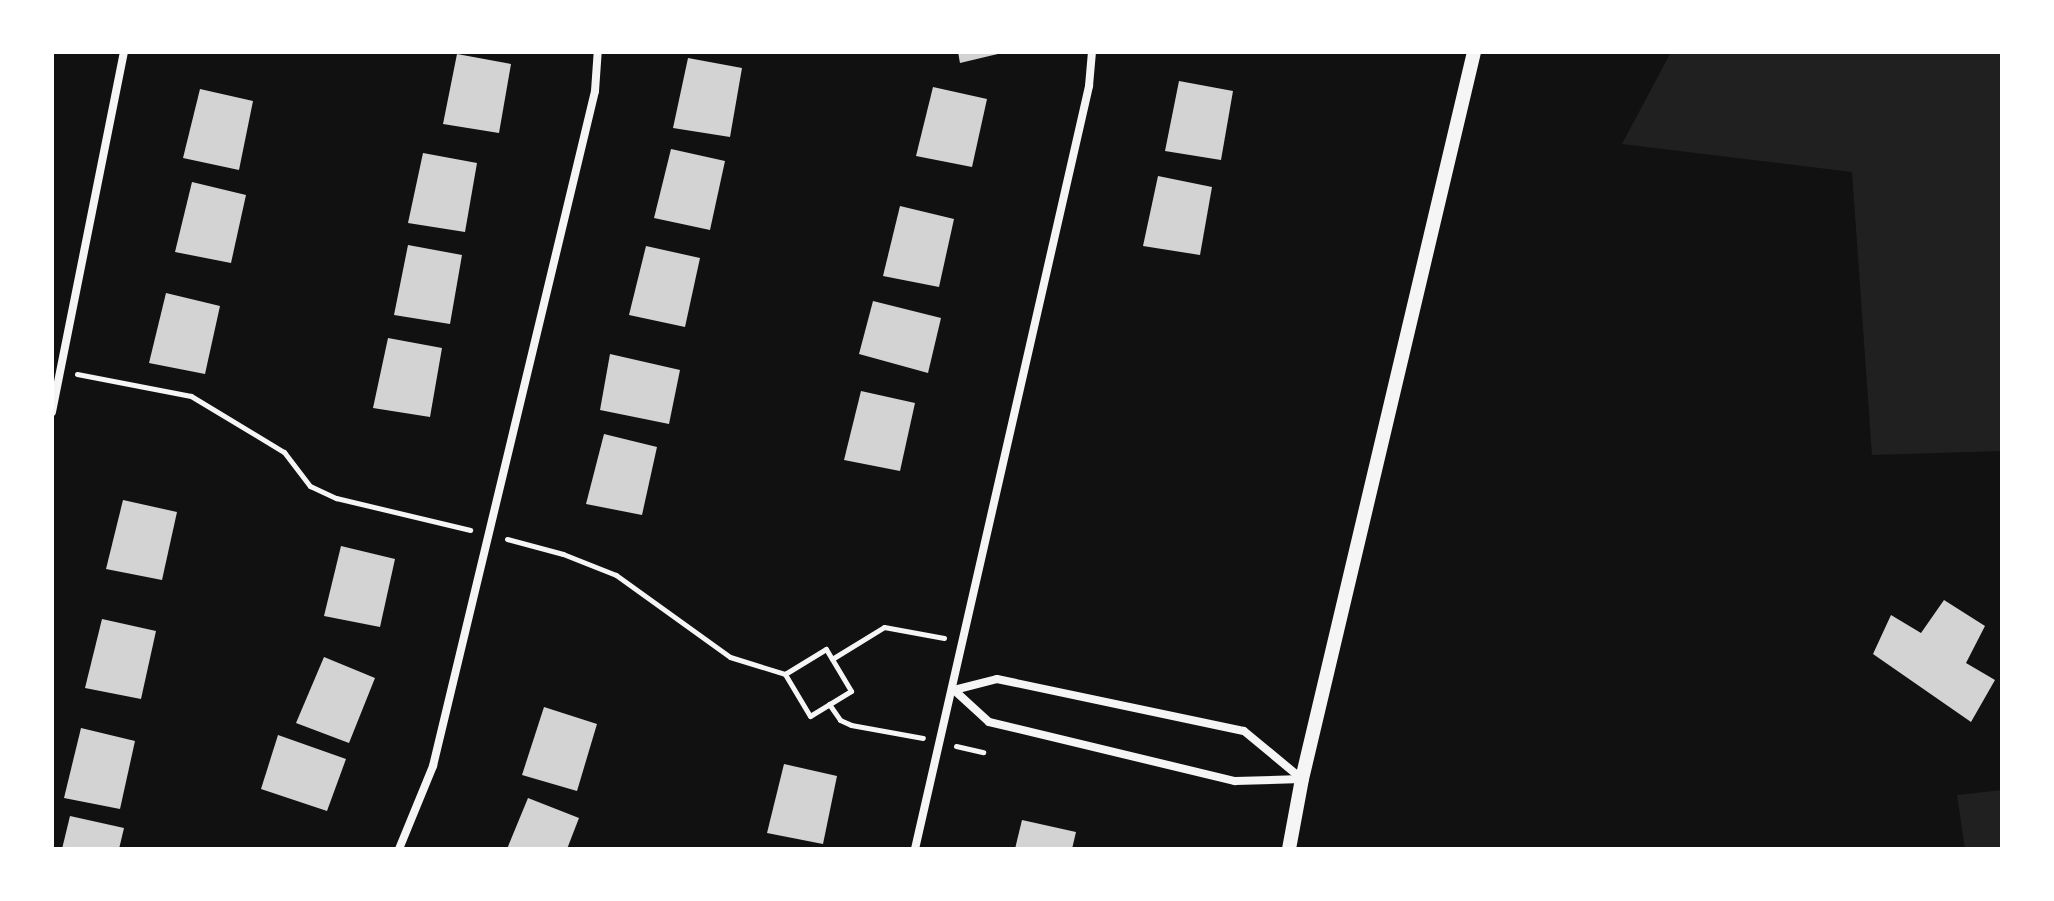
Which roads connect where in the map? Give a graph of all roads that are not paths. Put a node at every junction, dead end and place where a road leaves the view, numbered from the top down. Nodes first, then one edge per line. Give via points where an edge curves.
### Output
1 (124, 52) edge
2 (598, 52) edge
3 (1092, 52) edge
4 (1474, 52) edge
5 (52, 412) edge
6 (954, 690) junction
7 (1302, 779) junction
8 (399, 849) edge
9 (915, 849) edge
10 (1289, 849) edge

1 - 5 street
2 - 8 street via 595,91 433,766
3 - 6 street via 1089,86
4 - 7 street
6 - 7 street via 989,722 1235,781
6 - 7 street via 997,679 1244,731
6 - 9 street
7 - 10 street

